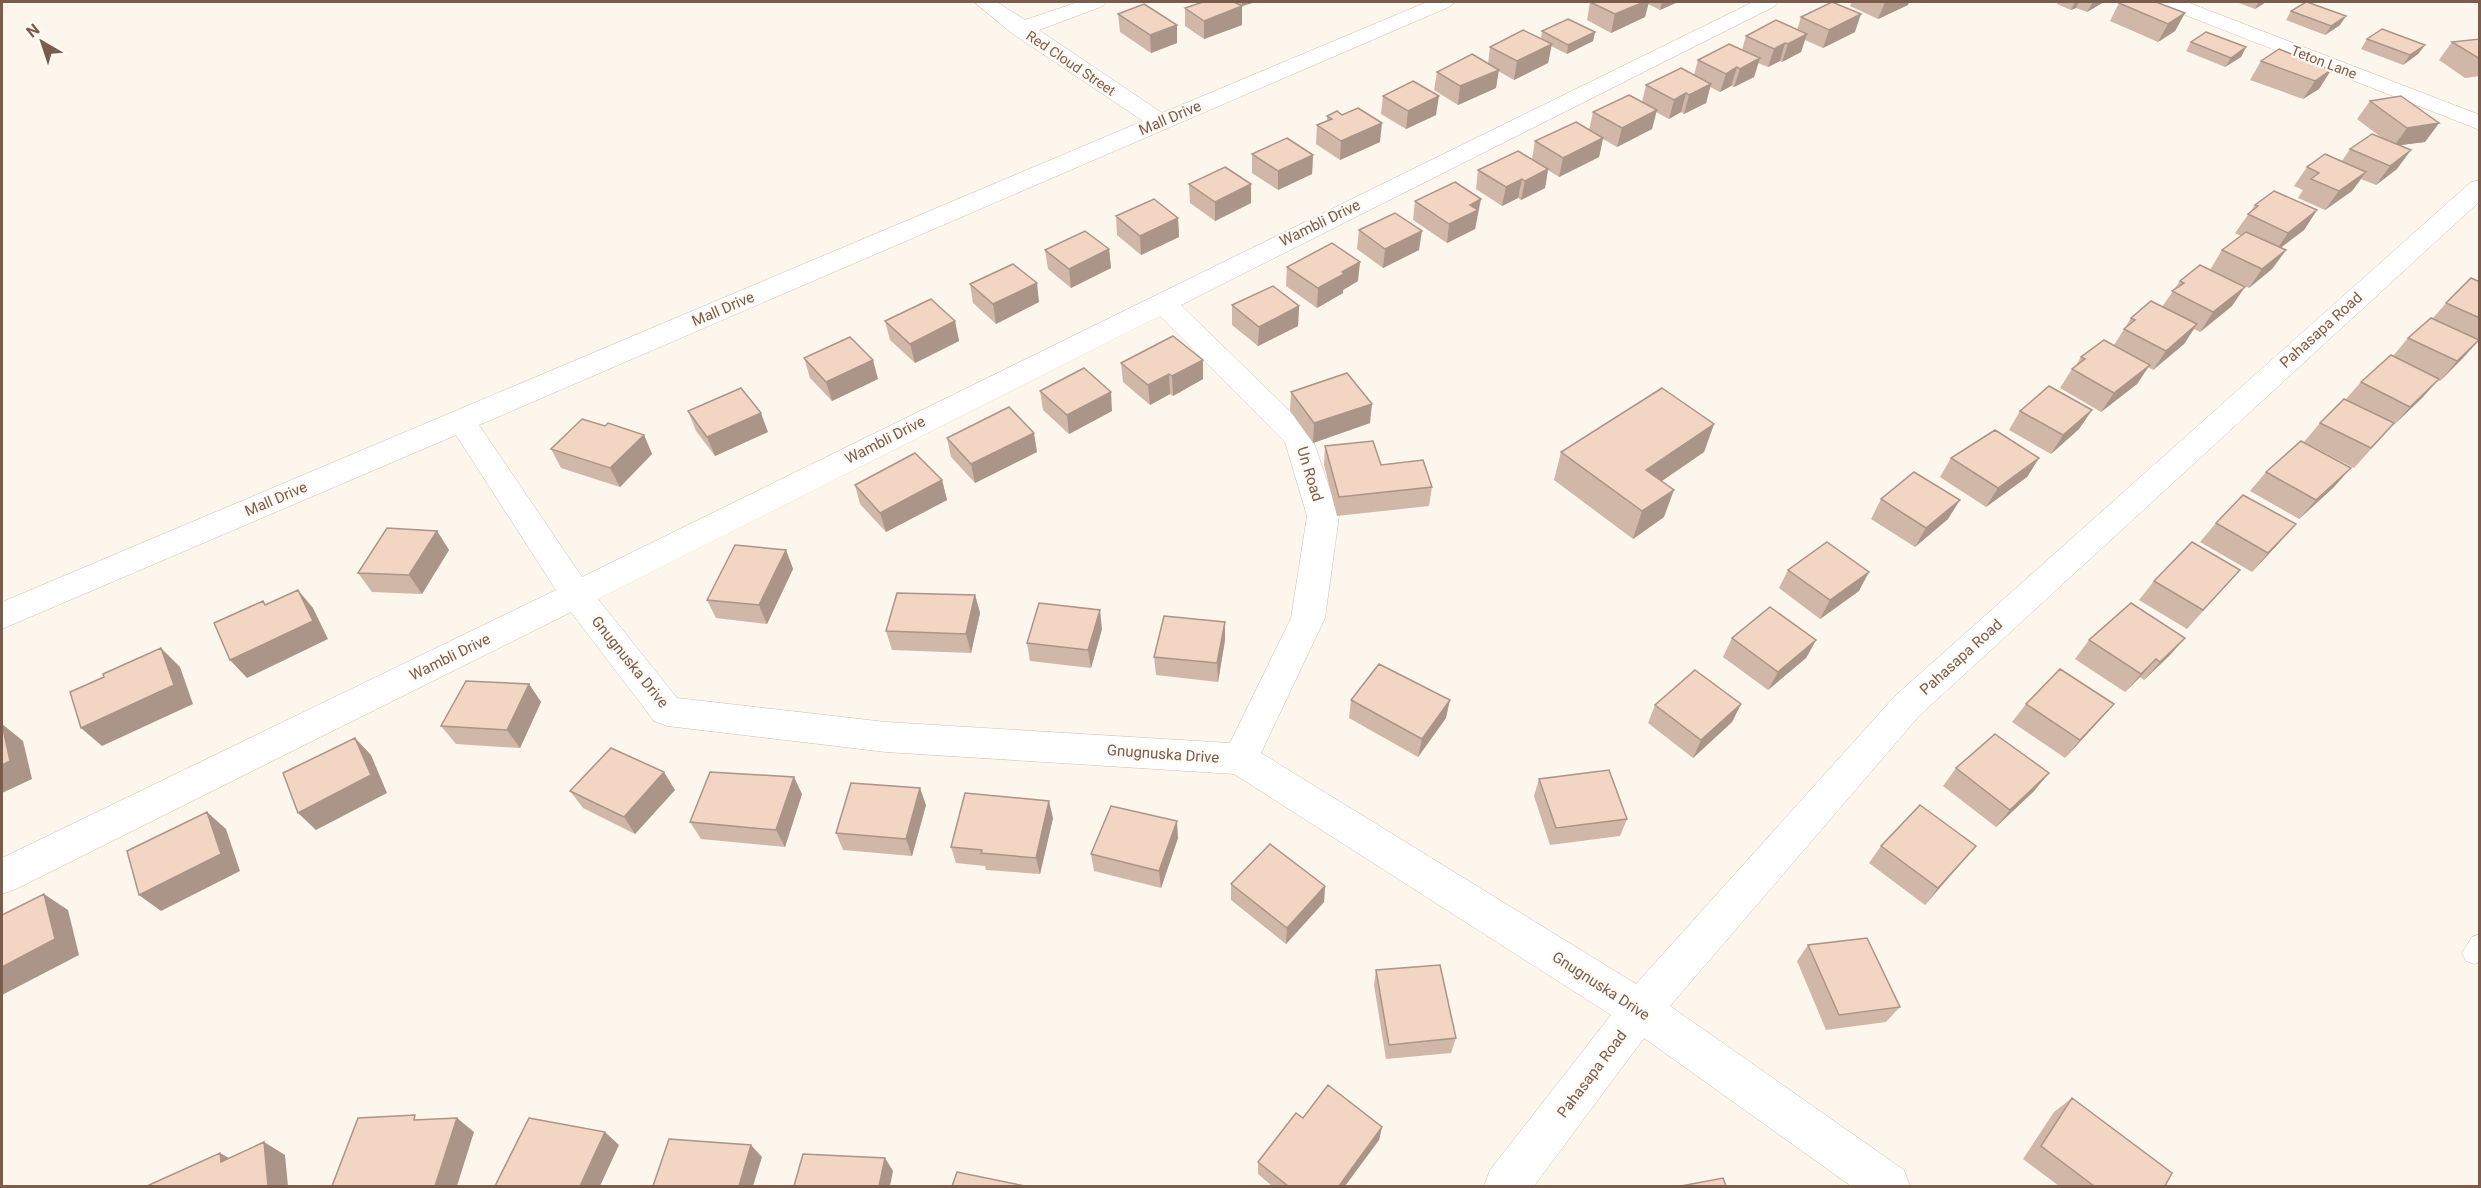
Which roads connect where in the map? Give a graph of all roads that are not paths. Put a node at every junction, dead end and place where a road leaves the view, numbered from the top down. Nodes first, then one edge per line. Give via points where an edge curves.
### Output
1 (984, 2) edge
2 (1096, 2) edge
3 (1444, 2) edge
4 (1768, 2) edge
5 (2169, 2) edge
6 (1021, 29) junction
7 (1160, 122) junction
8 (2480, 123) edge
9 (2480, 187) edge
10 (1162, 302) junction
11 (461, 420) junction
12 (576, 595) junction
13 (2, 616) edge
14 (1240, 759) junction
15 (2, 877) edge
16 (1640, 1010) junction
17 (1506, 1186) edge
18 (1888, 1186) edge

1 - 6 street, Red Cloud Street
2 - 6 street
3 - 7 street, Mall Drive
4 - 10 street, Wambli Drive
5 - 8 street, Teton Lane
6 - 7 street, Red Cloud Street
7 - 11 street, Mall Drive
9 - 16 street, Pahasapa Road via 1907,706
10 - 12 street, Wambli Drive
10 - 14 street, Un Road via 1299,438 1323,516 1308,618
11 - 12 street, Gnugnuska Drive
11 - 13 street, Mall Drive
12 - 14 street, Gnugnuska Drive via 667,711 886,737
12 - 15 street, Wambli Drive
14 - 16 street, Gnugnuska Drive
16 - 17 street, Pahasapa Road
16 - 18 street, Gnugnuska Drive

